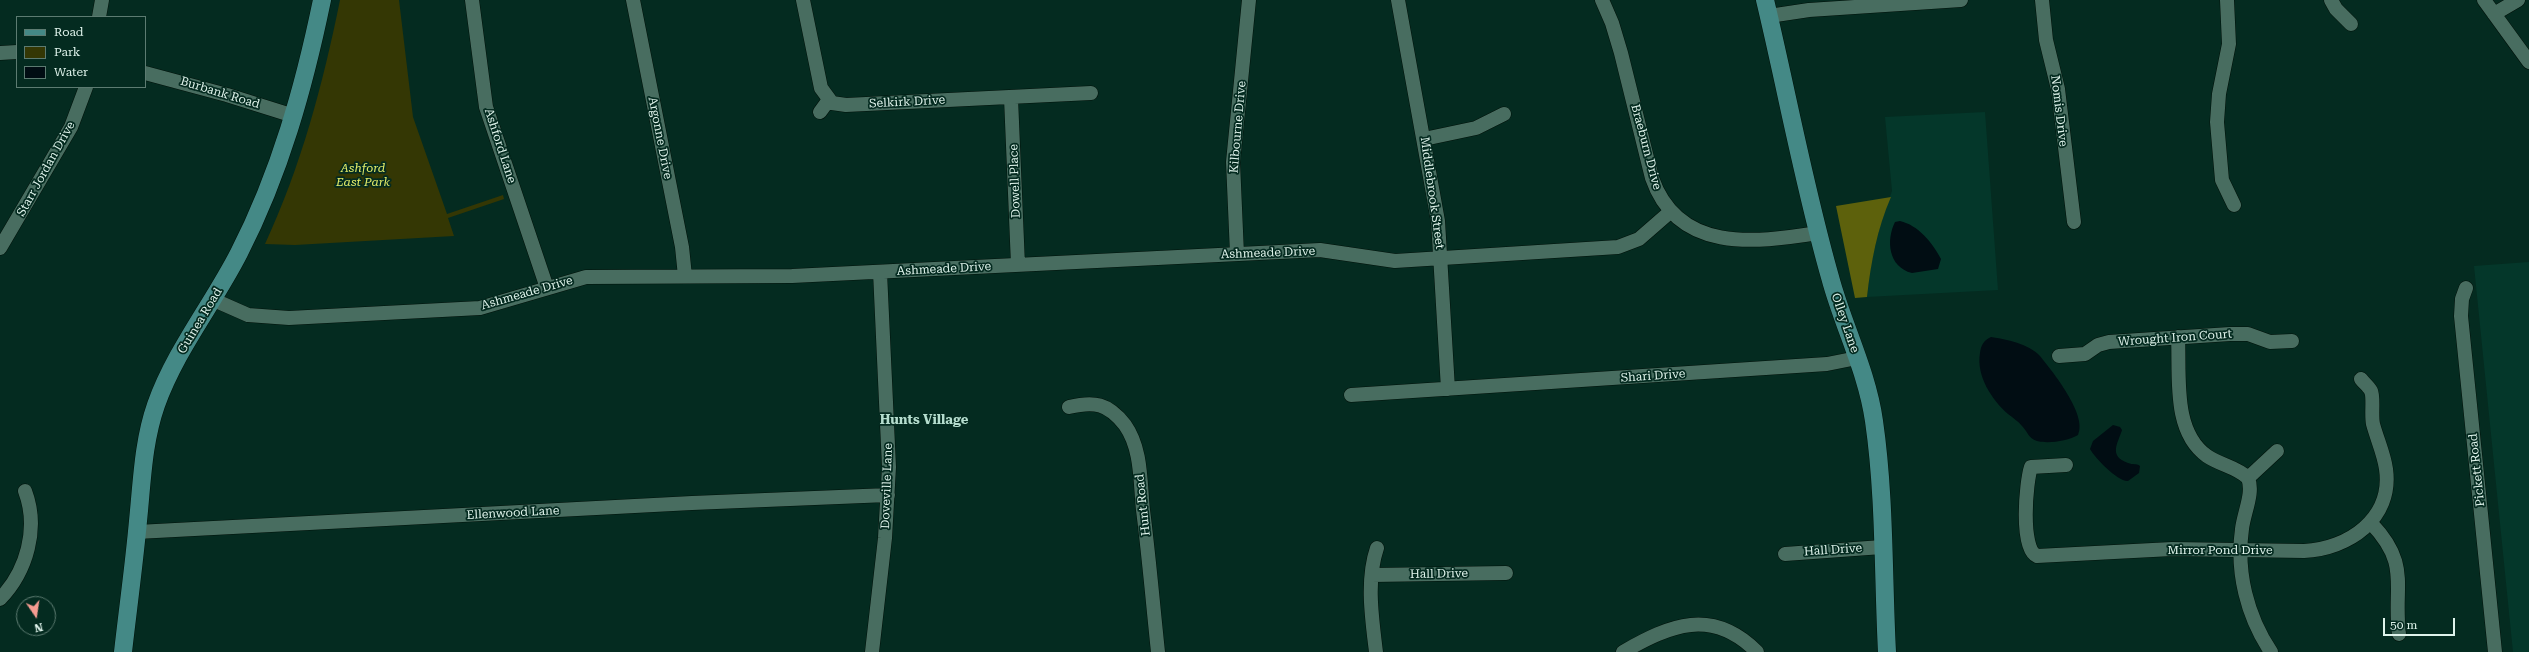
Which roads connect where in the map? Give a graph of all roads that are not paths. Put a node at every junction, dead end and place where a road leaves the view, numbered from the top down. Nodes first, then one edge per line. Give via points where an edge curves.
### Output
1 (102, 0) edge
2 (322, 0) edge
3 (472, 0) edge
4 (633, 0) edge
5 (803, 0) edge
6 (1249, 0) edge
7 (1398, 0) edge
8 (1602, 0) edge
9 (1961, 0) edge
10 (2042, 0) edge
11 (2227, 0) edge
12 (2331, 0) edge
13 (2484, 0) edge
14 (2518, 0) edge
15 (1767, 8) edge
16 (2494, 14) junction
17 (99, 16) edge
18 (2351, 24) dead end
19 (16, 52) edge
20 (0, 53) edge
21 (2529, 62) edge
22 (146, 72) edge
23 (86, 88) edge
24 (1091, 94) dead end
25 (1011, 98) junction
26 (1504, 114) dead end
27 (294, 116) junction
28 (1424, 139) junction
29 (2234, 205) dead end
30 (1670, 212) junction
31 (2074, 222) dead end
32 (1818, 232) junction
33 (0, 248) edge
34 (1237, 254) junction
35 (1440, 259) junction
36 (1018, 265) junction
37 (880, 272) junction
38 (685, 276) junction
39 (547, 288) junction
40 (2466, 288) dead end
41 (214, 300) junction
42 (2178, 338) junction
43 (2292, 341) dead end
44 (2059, 356) dead end
45 (1857, 358) junction
46 (2361, 379) dead end
47 (1448, 389) junction
48 (1351, 395) dead end
49 (1069, 407) dead end
50 (2277, 451) dead end
51 (2066, 465) dead end
52 (2248, 478) junction
53 (25, 491) dead end
54 (888, 495) junction
55 (2371, 523) junction
56 (137, 532) junction
57 (1882, 547) junction
58 (1377, 548) dead end
59 (2241, 550) junction
60 (1785, 554) dead end
61 (1506, 573) dead end
62 (1372, 575) junction
63 (0, 599) edge
64 (2398, 634) dead end
65 (123, 652) edge
66 (872, 652) edge
67 (1158, 652) edge
68 (1376, 652) edge
69 (1623, 652) edge
70 (1757, 652) edge
71 (1886, 652) edge
72 (2270, 652) edge
73 (2495, 652) edge

1 - 17 street
2 - 27 main road, Guinea Road
3 - 39 street, Ashford Lane via 486,107
4 - 38 street, Argonne Drive via 682,247
5 - 25 street, Selkirk Drive via 824,106
6 - 34 street, Kilbourne Drive via 1233,162
7 - 28 street, Middlebrook Street
8 - 30 street, Braeburn Drive via 1622,53 1652,178 1659,196
9 - 15 street via 1809,10
10 - 31 street, Nomis Drive via 2046,40 2058,89
11 - 29 street via 2229,44 2219,94 2217,122 2222,180
12 - 18 street
13 - 16 street
14 - 16 street
15 - 32 main road, Olley Lane
16 - 21 street
19 - 20 street
22 - 27 street, Burbank Road
23 - 33 street, Starr Jordan Drive via 71,127
24 - 25 street, Selkirk Drive
25 - 36 street, Dowell Place
26 - 28 street via 1476,128
27 - 41 main road, Guinea Road via 256,218
28 - 35 street, Middlebrook Street via 1438,221
30 - 32 street, Braeburn Drive via 1700,232 1725,239 1782,237
30 - 35 street, Ashmeade Drive via 1639,239 1618,247
32 - 45 main road, Olley Lane via 1838,307
34 - 35 street, Ashmeade Drive via 1320,250 1395,261
34 - 36 street, Ashmeade Drive
35 - 47 street, Middlebrook Street
36 - 37 street, Ashmeade Drive
37 - 38 street, Ashmeade Drive via 792,276
37 - 54 street, Doveville Lane via 888,428
38 - 39 street, Ashmeade Drive via 586,277
39 - 41 street, Ashmeade Drive via 480,308 289,318 248,315
40 - 73 street, Pickett Road via 2462,299 2461,316
41 - 56 main road, Guinea Road via 172,366 155,406 145,447
42 - 43 street, Wrought Iron Court via 2242,333 2259,336 2270,342
42 - 44 street, Wrought Iron Court via 2109,342 2098,345 2085,354
42 - 52 street via 2183,416 2189,436 2208,456
45 - 47 street, Shari Drive via 1827,364
45 - 57 main road, Olley Lane via 1874,420
46 - 55 street, Mirror Pond Drive via 2371,392 2371,417 2386,470 2383,498
47 - 48 street, Shari Drive
49 - 67 street, Hunt Road via 1088,403 1106,408 1124,424 1132,439 1140,473
50 - 52 street
51 - 59 street, Mirror Pond Drive via 2030,467 2025,492 2028,538 2034,555 2045,557 2172,550
52 - 59 street via 2250,490 2241,529
53 - 63 street via 32,514 26,556 14,581
54 - 56 street, Ellenwood Lane via 692,502
54 - 66 street, Doveville Lane
55 - 59 street, Mirror Pond Drive via 2348,540 2323,549
55 - 64 street via 2389,543 2396,563 2400,595 2396,612
56 - 65 main road, Guinea Road
57 - 60 street, Hall Drive
57 - 71 main road, Olley Lane
58 - 62 street
59 - 72 street via 2241,569 2247,603
61 - 62 street, Hall Drive
62 - 68 street
69 - 70 street via 1662,631 1693,624 1725,630

